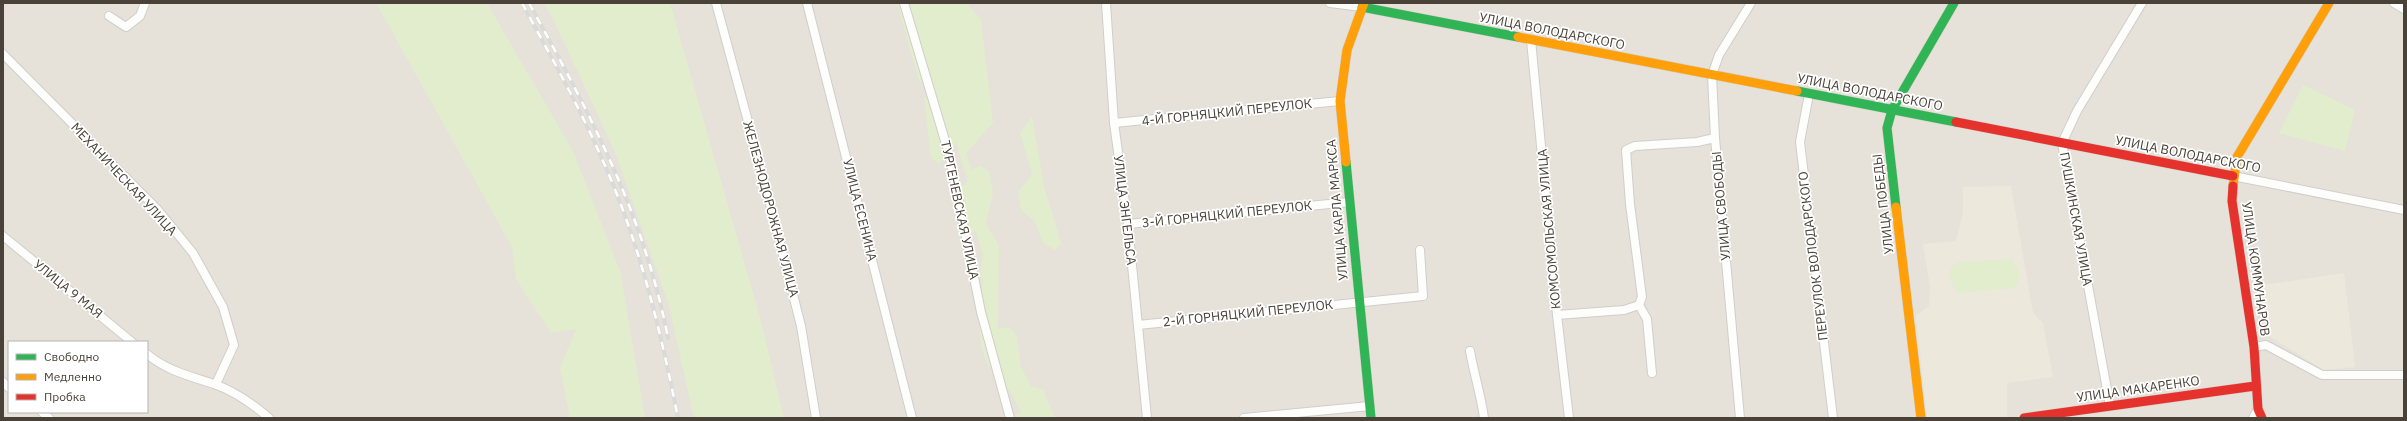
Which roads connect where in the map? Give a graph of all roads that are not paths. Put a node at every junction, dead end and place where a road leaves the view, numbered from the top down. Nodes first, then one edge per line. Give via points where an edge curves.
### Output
1 (145, 3) edge
2 (716, 3) edge
3 (807, 3) edge
4 (904, 3) edge
5 (1106, 3) edge
6 (1330, 3) edge
7 (1751, 3) edge
8 (1954, 3) edge
9 (2142, 3) edge
10 (2329, 3) edge
11 (2394, 3) edge
12 (1363, 5) edge
13 (2404, 9) edge
14 (109, 16) dead end
15 (1531, 40) junction
16 (3, 54) edge
17 (1712, 75) junction
18 (1809, 94) junction
19 (1340, 101) junction
20 (1892, 110) junction
21 (1114, 123) junction
22 (1715, 138) junction
23 (2062, 143) junction
24 (2233, 176) junction
25 (1349, 202) junction
26 (2404, 210) edge
27 (1128, 224) junction
28 (3, 236) edge
29 (1420, 250) dead end
30 (1359, 301) junction
31 (1639, 305) junction
32 (1557, 315) junction
33 (1138, 325) junction
34 (131, 341) edge
35 (2254, 347) junction
36 (1470, 351) dead end
37 (148, 355) edge
38 (1652, 373) dead end
39 (2404, 375) edge
40 (216, 384) junction
41 (2255, 386) junction
42 (1370, 406) junction
43 (2110, 406) junction
44 (2258, 409) junction
45 (269, 418) edge
46 (816, 418) edge
47 (912, 418) edge
48 (1010, 418) edge
49 (1147, 418) edge
50 (1244, 418) edge
51 (1370, 418) edge
52 (1484, 418) edge
53 (1570, 418) edge
54 (1740, 418) edge
55 (1833, 418) edge
56 (1920, 418) edge
57 (2024, 418) edge
58 (2253, 418) edge
59 (2262, 418) edge

1 - 14 street via 140,16 126,27
2 - 46 street, ЖЕЛЕЗНОДОРОЖНАЯ УЛИЦА via 801,326
3 - 47 street, УЛИЦА ЕСЕНИНА
4 - 48 street, ТУРГЕНЕВСКАЯ УЛИЦА via 949,154 981,312
5 - 21 street, УЛИЦА ЭНГЕЛЬСА
6 - 12 street, УЛИЦА ВОЛОДАРСКОГО
7 - 17 street, УЛИЦА СВОБОДЫ via 1719,55
8 - 20 main road, УЛИЦА ПОБЕДЫ
9 - 23 street, ПУШКИНСКАЯ УЛИЦА via 2077,111
10 - 24 main road, УЛИЦА КОММУНАРОВ via 2237,157
11 - 13 street
12 - 15 main road, УЛИЦА ВОЛОДАРСКОГО
12 - 19 main road, УЛИЦА КАРЛА МАРКСА via 1347,50
15 - 17 main road, УЛИЦА ВОЛОДАРСКОГО
15 - 32 street, КОМСОМОЛЬСКАЯ УЛИЦА
16 - 40 street, МЕХАНИЧЕСКАЯ УЛИЦА via 157,209 193,253 223,307 234,345
17 - 18 main road, УЛИЦА ВОЛОДАРСКОГО
17 - 22 street, УЛИЦА СВОБОДЫ
18 - 20 main road, УЛИЦА ВОЛОДАРСКОГО
18 - 55 street, ПЕРЕУЛОК ВОЛОДАРСКОГО via 1800,142
19 - 21 street, 4-Й ГОРНЯЦКИЙ ПЕРЕУЛОК
19 - 25 main road, УЛИЦА КАРЛА МАРКСА
20 - 23 main road, УЛИЦА ВОЛОДАРСКОГО
20 - 56 main road, УЛИЦА ПОБЕДЫ via 1887,128
21 - 27 street, УЛИЦА ЭНГЕЛЬСА
22 - 31 street via 1697,142 1635,146 1626,150 1642,297
22 - 54 street, УЛИЦА СВОБОДЫ
23 - 24 main road, УЛИЦА ВОЛОДАРСКОГО
23 - 43 street, ПУШКИНСКАЯ УЛИЦА
24 - 26 street, УЛИЦА ВОЛОДАРСКОГО
24 - 35 main road, УЛИЦА КОММУНАРОВ via 2234,216
25 - 27 street, 3-Й ГОРНЯЦКИЙ ПЕРЕУЛОК
25 - 30 main road, УЛИЦА КАРЛА МАРКСА
27 - 33 street, УЛИЦА ЭНГЕЛЬСА
28 - 34 street, УЛИЦА 9 МАЯ
29 - 30 street, 2-Й ГОРНЯЦКИЙ ПЕРЕУЛОК via 1423,296 1381,302
30 - 33 street, 2-Й ГОРНЯЦКИЙ ПЕРЕУЛОК
30 - 42 main road, УЛИЦА КАРЛА МАРКСА
31 - 32 street via 1624,310
31 - 38 street via 1647,319
32 - 53 street, КОМСОМОЛЬСКАЯ УЛИЦА
33 - 49 street, УЛИЦА ЭНГЕЛЬСА
35 - 39 street via 2266,345 2322,375
35 - 41 main road, УЛИЦА КОММУНАРОВ
36 - 52 street
37 - 40 street via 158,363 182,374
40 - 45 street
41 - 43 main road, УЛИЦА МАКАРЕНКО
41 - 44 main road, УЛИЦА КОММУНАРОВ
42 - 50 street
42 - 51 main road, УЛИЦА КАРЛА МАРКСА
43 - 57 main road, УЛИЦА МАКАРЕНКО
44 - 58 street
44 - 59 main road, УЛИЦА КОММУНАРОВ

